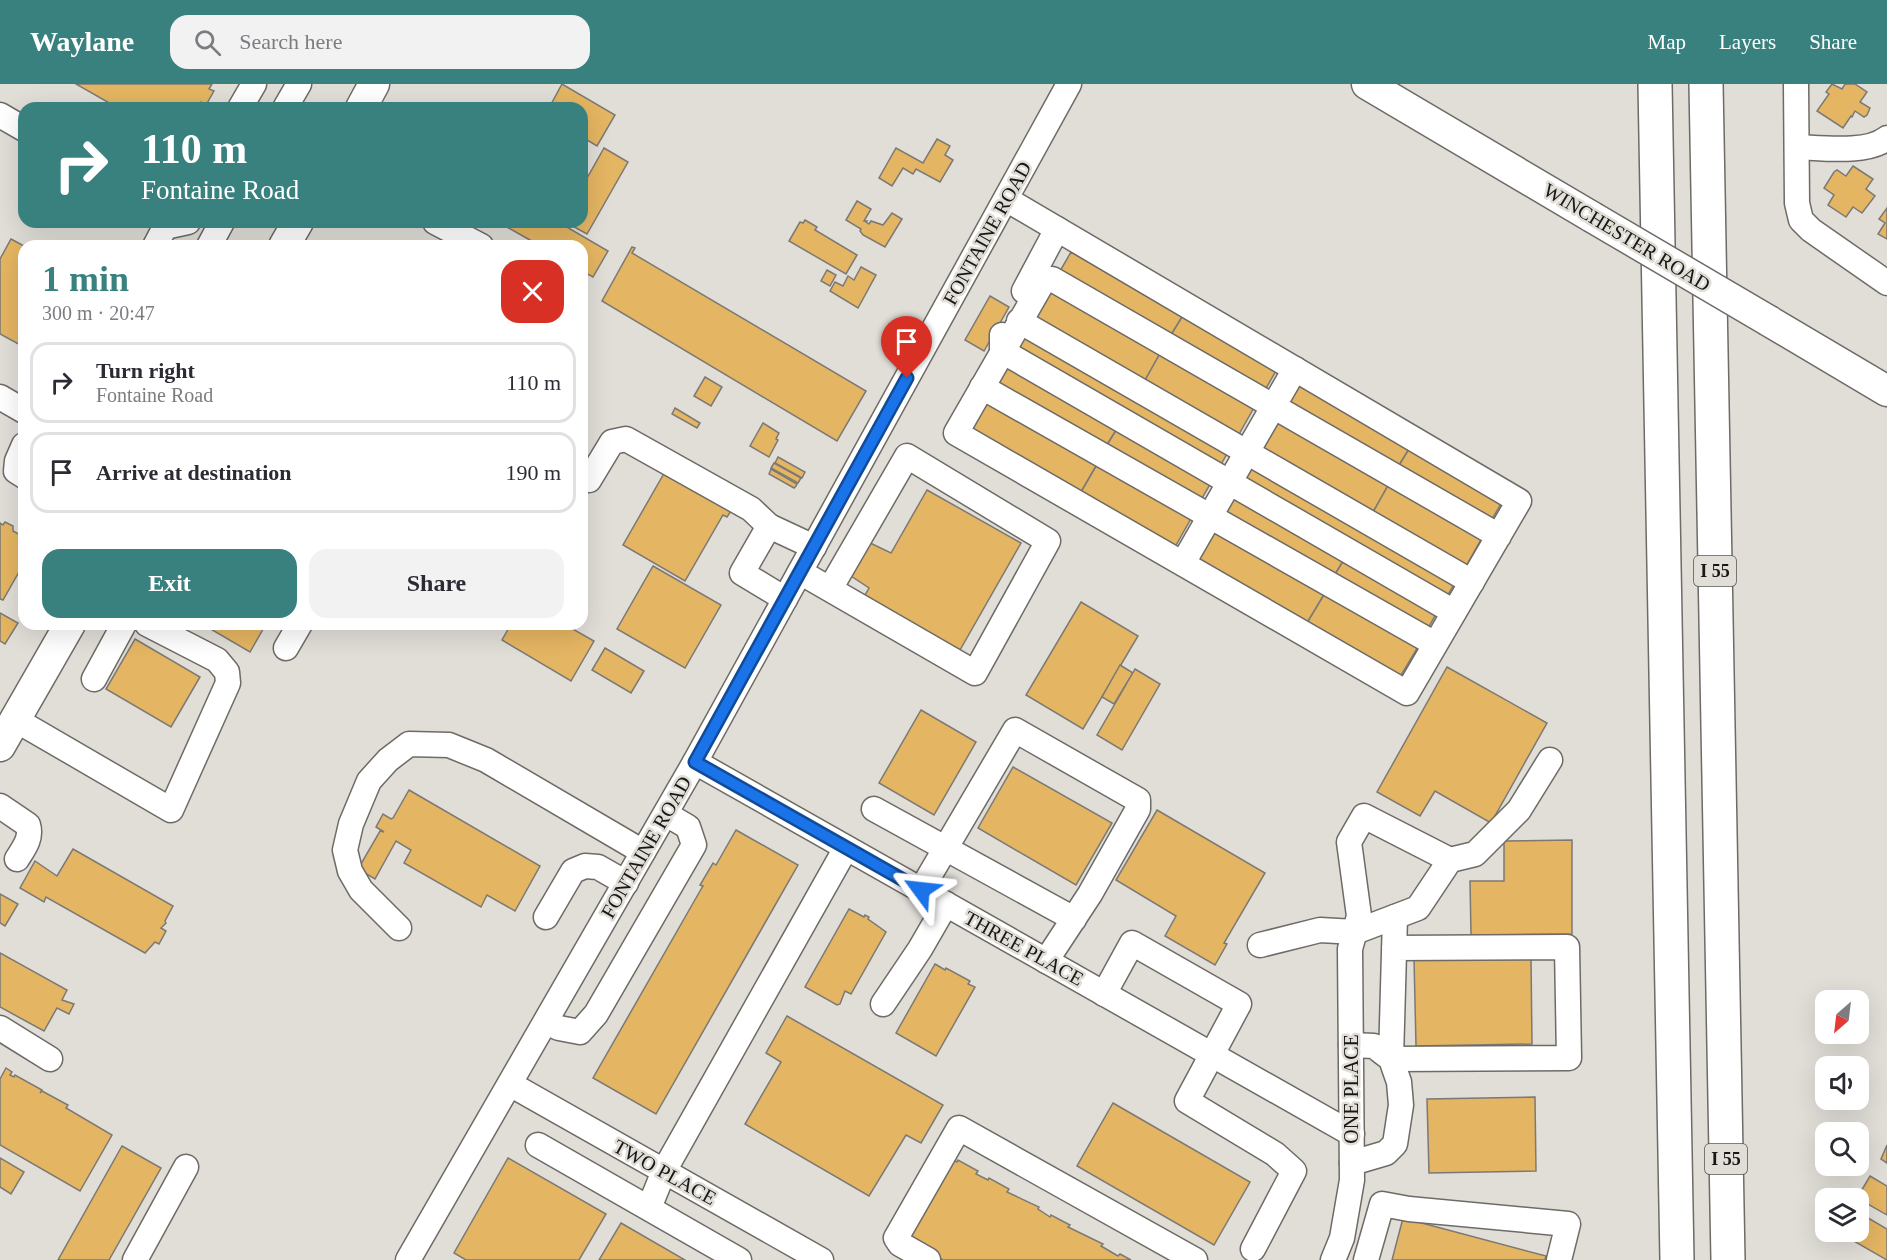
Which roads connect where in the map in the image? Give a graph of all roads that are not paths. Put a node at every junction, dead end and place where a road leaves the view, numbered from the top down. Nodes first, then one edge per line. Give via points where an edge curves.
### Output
1 (254, 84) edge
2 (299, 84) edge
3 (374, 84) edge
4 (1367, 84) edge
5 (1655, 84) edge
6 (1706, 84) edge
7 (1796, 84) edge
8 (1066, 85) edge
9 (244, 102) edge
10 (288, 102) edge
11 (364, 102) edge
12 (0, 115) edge
13 (18, 126) edge
14 (1887, 138) edge
15 (1797, 147) junction
16 (1005, 199) junction
17 (446, 228) edge
18 (1057, 229) junction
19 (470, 240) edge
20 (1887, 283) edge
21 (1019, 321) junction
22 (1002, 351) junction
23 (1295, 369) junction
24 (982, 387) junction
25 (1887, 391) edge
26 (0, 397) edge
27 (1274, 407) junction
28 (18, 408) edge
29 (1247, 453) junction
30 (589, 480) dead end
31 (1230, 481) junction
32 (1210, 516) junction
33 (769, 526) junction
34 (1499, 536) junction
35 (814, 547) junction
36 (1183, 563) junction
37 (800, 572) junction
38 (1472, 582) junction
39 (830, 589) junction
40 (785, 599) junction
41 (1454, 612) junction
42 (63, 630) edge
43 (121, 630) edge
44 (159, 630) edge
45 (296, 630) edge
46 (1436, 644) junction
47 (286, 648) dead end
48 (94, 679) dead end
49 (16, 720) junction
50 (0, 746) edge
51 (1550, 760) dead end
52 (695, 762) junction
53 (0, 806) edge
54 (874, 809) dead end
55 (666, 814) junction
56 (846, 848) junction
57 (946, 850) junction
58 (644, 852) junction
59 (17, 859) dead end
60 (1450, 861) junction
61 (626, 883) junction
62 (921, 890) junction
63 (946, 904) junction
64 (546, 917) dead end
65 (1395, 917) junction
66 (1074, 919) junction
67 (1357, 924) junction
68 (399, 928) dead end
69 (1260, 945) dead end
70 (1394, 948) junction
71 (1046, 961) junction
72 (1104, 994) junction
73 (883, 1004) dead end
74 (546, 1022) junction
75 (0, 1028) edge
76 (1351, 1045) junction
77 (1211, 1055) junction
78 (50, 1059) dead end
79 (1391, 1059) junction
80 (510, 1084) junction
81 (1352, 1134) junction
82 (538, 1145) dead end
83 (1352, 1163) junction
84 (186, 1167) dead end
85 (664, 1171) junction
86 (649, 1208) junction
87 (1253, 1249) dead end
88 (896, 1252) edge
89 (410, 1259) edge
90 (135, 1260) edge
91 (739, 1260) edge
92 (821, 1260) edge
93 (928, 1260) edge
94 (1195, 1260) edge
95 (1333, 1260) edge
96 (1366, 1260) edge
97 (1559, 1260) edge
98 (1677, 1260) edge
99 (1728, 1260) edge

1 - 9 street
2 - 10 street
3 - 11 main road
4 - 25 main road, WINCHESTER ROAD, bridge
5 - 98 highway
6 - 99 highway, I 55
7 - 15 street
8 - 16 street, FONTAINE ROAD
12 - 13 street
14 - 15 street via 1865,147
15 - 20 street via 1797,203 1801,220
16 - 18 street
16 - 35 street, FONTAINE ROAD
17 - 19 street
18 - 22 street via 1002,334
18 - 23 street
21 - 22 street
21 - 27 street via 1044,280 1052,279
21 - 29 street
22 - 24 street
22 - 31 street
23 - 27 street
23 - 34 street via 1519,501
24 - 32 street
24 - 36 street via 956,433
26 - 28 street
27 - 29 street
27 - 34 street
29 - 31 street
29 - 38 street
30 - 33 street via 612,442 626,439 751,509
31 - 32 street
31 - 41 street
32 - 36 street
32 - 46 street
33 - 35 street
33 - 40 street via 742,573
34 - 38 street
35 - 37 street, FONTAINE ROAD
36 - 46 street via 1407,693
37 - 39 street
37 - 40 street, FONTAINE ROAD
38 - 41 street
39 - 39 street via 975,673 1048,541 907,456
40 - 52 street, FONTAINE ROAD
41 - 46 street
42 - 49 main road
43 - 48 street
44 - 49 street via 217,660 227,672 228,683 171,810
45 - 47 street
49 - 50 main road
51 - 60 street via 1512,818 1475,854
52 - 55 street, FONTAINE ROAD
52 - 56 street, THREE PLACE
53 - 59 street via 28,825 30,831
54 - 57 street
55 - 58 street, FONTAINE ROAD
55 - 74 street via 688,827 694,845 596,1014 580,1032
56 - 62 street, THREE PLACE
56 - 85 street
57 - 62 street
57 - 66 street
57 - 66 street via 1015,730 1138,800 1138,809
58 - 61 street, FONTAINE ROAD
58 - 68 street via 486,760 449,745 409,744 369,781 345,850 350,872 361,890
60 - 65 street via 1418,908
60 - 67 street, ONE PLACE via 1364,816 1349,842
61 - 64 street via 598,867 585,866 573,871
61 - 74 street, FONTAINE ROAD
62 - 63 street, THREE PLACE
63 - 71 street, THREE PLACE
63 - 73 street
65 - 67 street
65 - 70 street
66 - 71 street
67 - 69 street
67 - 76 street, ONE PLACE via 1350,949
70 - 79 street
70 - 79 street via 1567,947 1569,1058
71 - 72 street, THREE PLACE
72 - 77 street, THREE PLACE
72 - 77 street via 1132,943 1161,959 1239,1004
74 - 80 street, FONTAINE ROAD
75 - 78 street
76 - 79 street via 1374,1046
76 - 81 street, ONE PLACE
77 - 81 street, THREE PLACE
77 - 87 street via 1187,1101 1275,1154 1294,1171
79 - 83 street via 1401,1105 1395,1144 1386,1153
80 - 85 street, TWO PLACE
80 - 89 street, FONTAINE ROAD
81 - 83 street, ONE PLACE
82 - 86 street
83 - 95 street, ONE PLACE via 1342,1238
84 - 90 street
85 - 86 street
85 - 92 street, TWO PLACE
86 - 91 street
88 - 93 street
88 - 94 street via 896,1238 959,1128
96 - 97 street via 1382,1204 1568,1224

